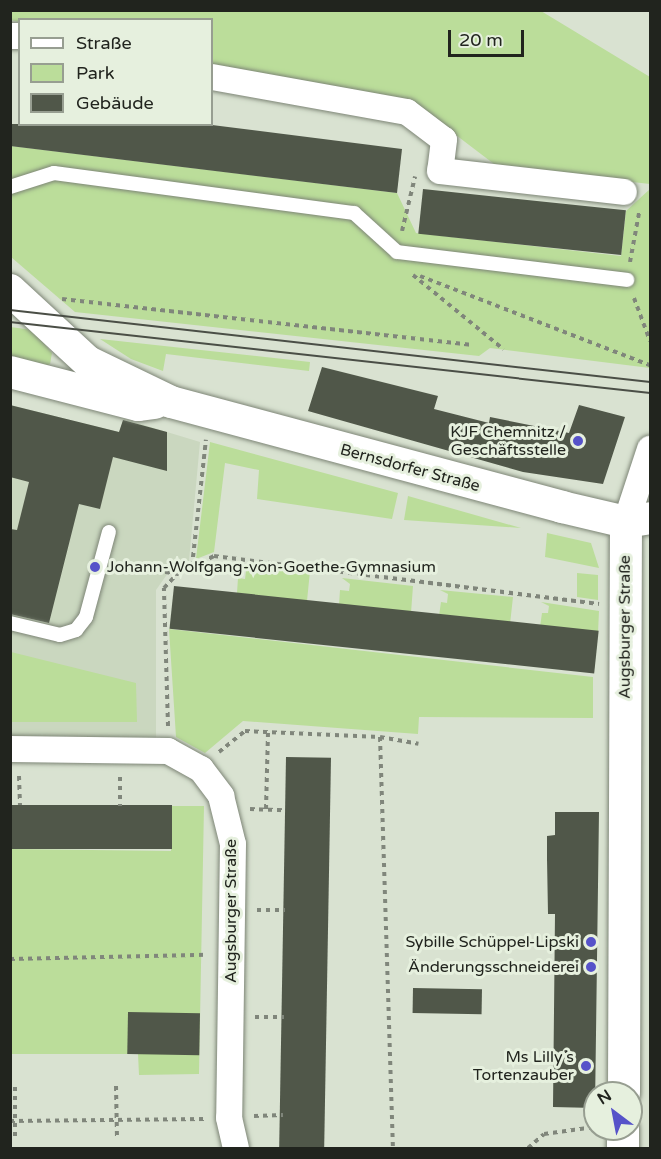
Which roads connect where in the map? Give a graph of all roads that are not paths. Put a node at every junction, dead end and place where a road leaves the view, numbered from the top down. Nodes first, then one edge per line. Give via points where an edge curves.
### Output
1 (213, 77) edge
2 (10, 187) edge
3 (624, 192) dead end
4 (627, 280) dead end
5 (14, 292) edge
6 (10, 372) edge
7 (171, 402) junction
8 (651, 449) edge
9 (638, 520) edge
10 (109, 532) dead end
11 (10, 623) edge
12 (10, 749) edge
13 (624, 1081) edge
14 (236, 1149) edge

1 - 3 street via 407,111 444,140 440,171
2 - 4 lane via 54,173 354,213 397,252
5 - 7 street, Bernsdorfer Straße via 88,362
6 - 7 street, Bernsdorfer Straße via 138,405
7 - 9 street, Bernsdorfer Straße
8 - 9 street
9 - 13 street, Augsburger Straße via 624,607
10 - 11 lane via 86,617 76,630 60,635
12 - 14 street, Augsburger Straße via 168,751 201,769 225,809 233,844 229,1118

